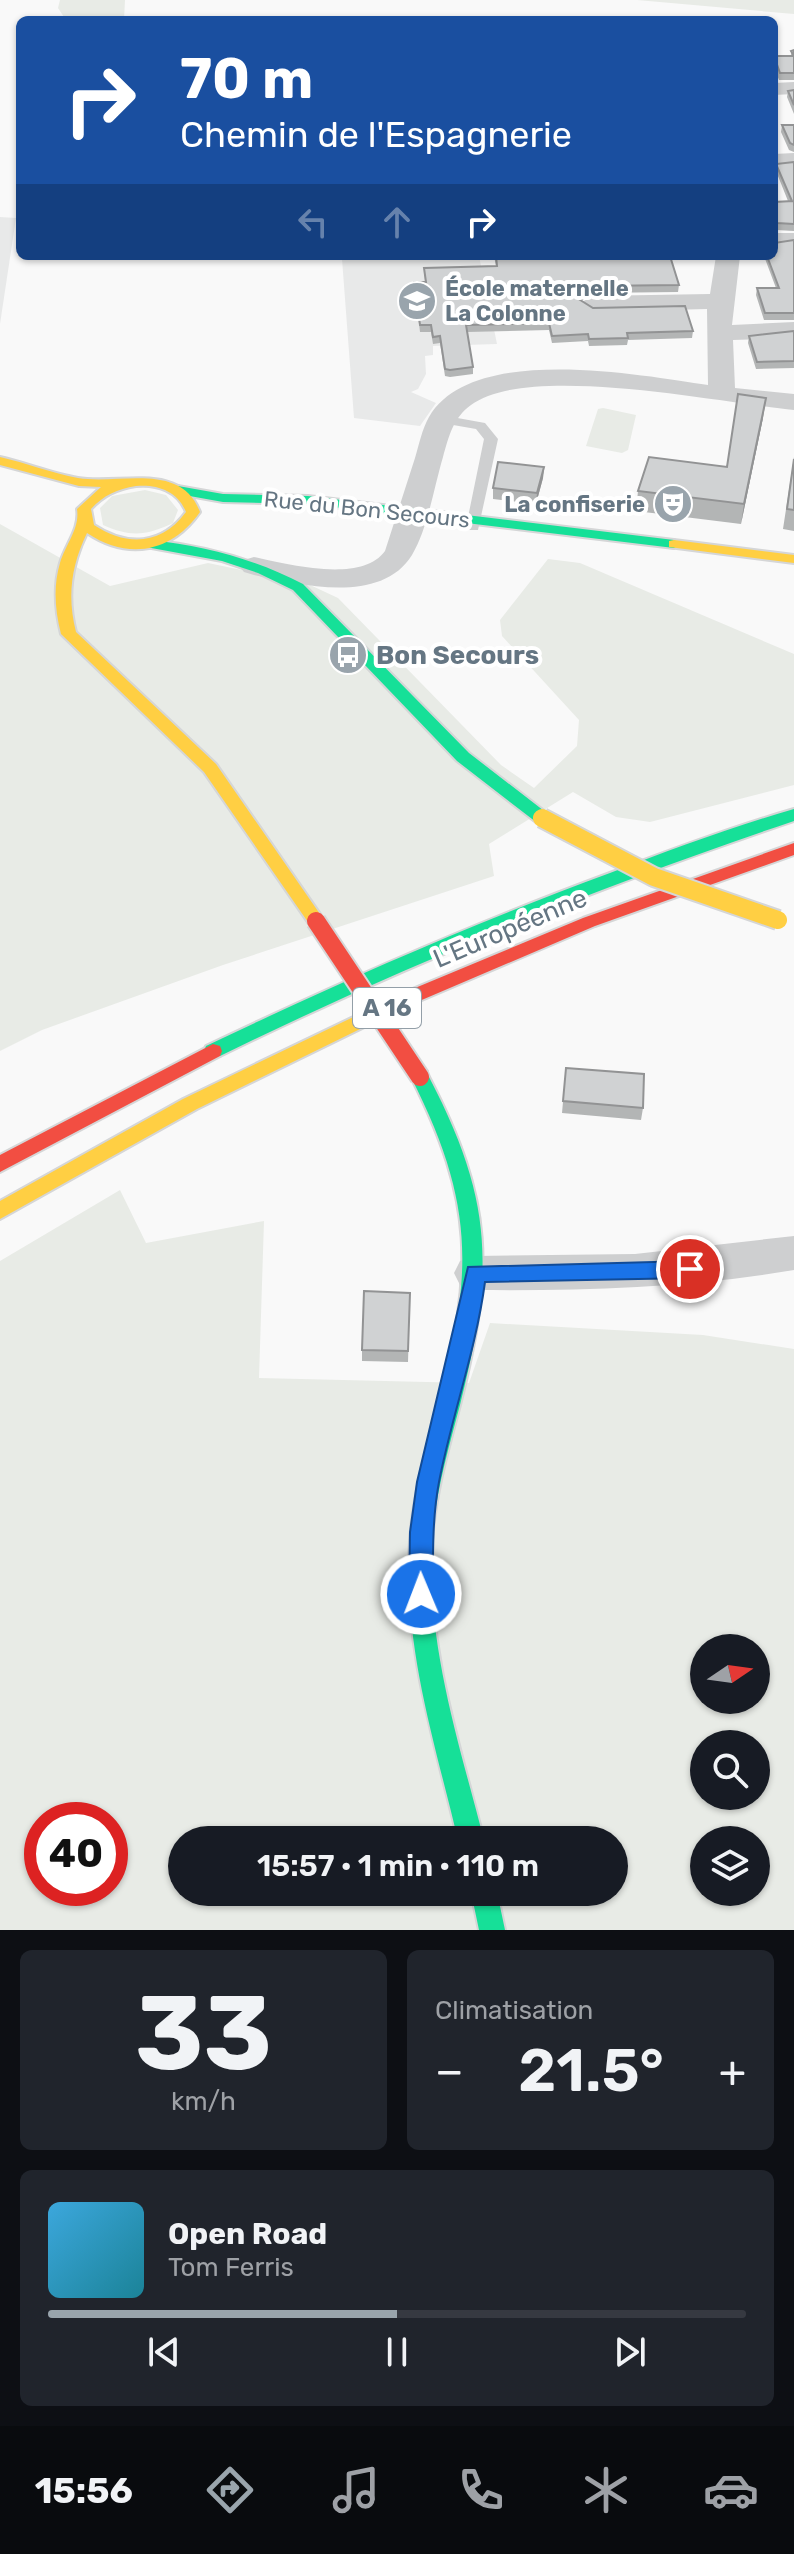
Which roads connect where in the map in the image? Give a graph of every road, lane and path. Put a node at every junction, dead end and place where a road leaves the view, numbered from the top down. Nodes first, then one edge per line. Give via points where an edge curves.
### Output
1 (727, 260) edge
2 (720, 301) junction
3 (592, 304) edge
4 (794, 330) edge
5 (719, 333) junction
6 (722, 395) junction
7 (794, 402) edge
8 (441, 419) junction
9 (0, 461) edge
10 (0, 473) edge
11 (120, 484) junction
12 (40, 490) dead end
13 (178, 490) junction
14 (66, 504) dead end
15 (410, 512) junction
16 (84, 522) junction
17 (473, 524) junction
18 (519, 533) junction
19 (143, 544) junction
20 (399, 552) junction
21 (107, 557) dead end
22 (794, 559) edge
23 (248, 565) junction
24 (794, 568) edge
25 (83, 585) dead end
26 (117, 679) junction
27 (794, 815) edge
28 (794, 849) edge
29 (786, 921) edge
30 (0, 1164) edge
31 (0, 1211) edge
32 (794, 1253) edge
33 (475, 1273) junction
34 (468, 1826) edge
35 (487, 1906) edge
36 (492, 1930) edge

1 - 2 street
2 - 3 street
2 - 5 street
4 - 5 street
5 - 6 street
6 - 7 street
6 - 8 street via 591,379 528,379 474,393
8 - 15 street
8 - 17 lane via 480,426 491,439
9 - 11 main road via 79,482
10 - 12 main road
11 - 13 main road via 151,482
11 - 16 main road via 90,500
13 - 15 main road, Rue du Bon Secours
13 - 19 main road via 192,505 188,523 173,536
14 - 16 main road
15 - 17 main road, Rue du Bon Secours
15 - 20 street
16 - 19 main road via 106,541
16 - 26 main road via 63,567 64,621 79,647
17 - 18 street, Rue du Bon Secours
17 - 20 street, Rue du Bon Secours via 431,528
18 - 22 main road, Rue du Bon Secours
18 - 24 street, Rue du Bon Secours
19 - 21 main road
19 - 23 main road via 199,550
20 - 23 street, Rue du Bon Secours via 388,568 352,577
23 - 29 main road, bridge via 310,596 463,757 542,818 654,877
25 - 26 main road via 81,626
26 - 33 main road, bridge via 186,741 223,783 420,1077 444,1117 465,1177
27 - 30 main road, L'Européenne / A 16 via 635,868 399,962 234,1039
28 - 31 main road, L'Européenne / A 16 via 564,932 408,998 203,1098
32 - 33 street via 643,1272
33 - 34 main road via 470,1315 430,1473 420,1562 430,1659
35 - 36 main road

